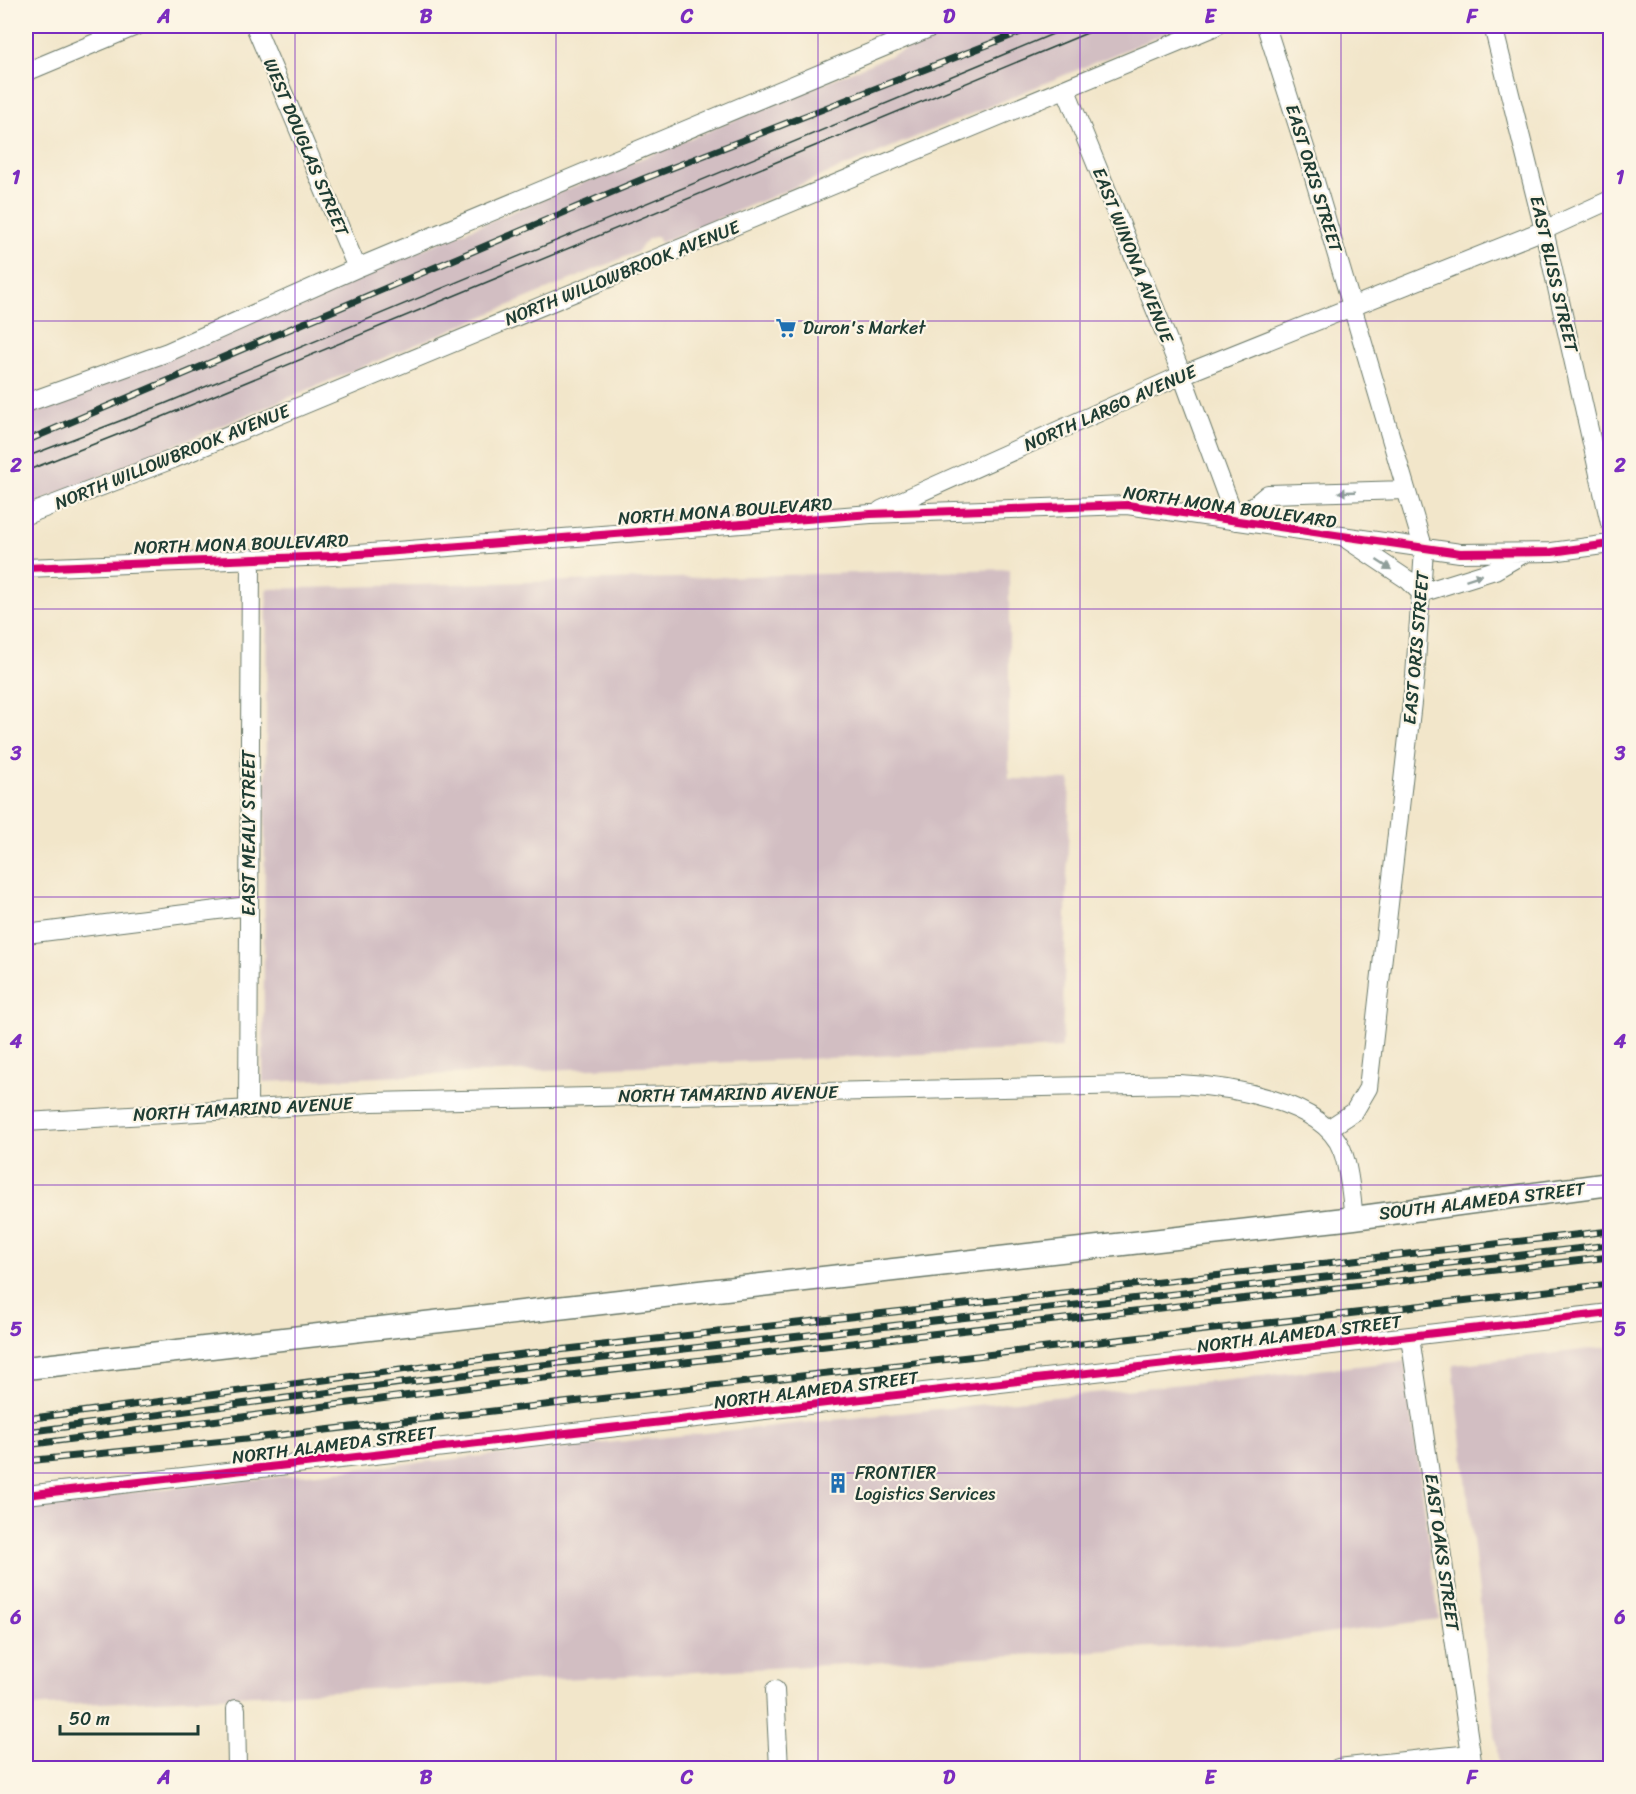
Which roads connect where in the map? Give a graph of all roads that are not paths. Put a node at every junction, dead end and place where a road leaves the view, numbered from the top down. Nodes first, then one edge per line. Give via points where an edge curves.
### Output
1 (136, 26) edge
2 (255, 26) edge
3 (934, 26) edge
4 (1216, 26) edge
5 (1266, 26) edge
6 (1493, 26) edge
7 (26, 72) edge
8 (1066, 90) junction
9 (1611, 200) edge
10 (1544, 230) junction
11 (357, 268) junction
12 (1353, 307) junction
13 (1182, 375) junction
14 (26, 403) edge
15 (1406, 490) junction
16 (871, 514) junction
17 (26, 515) edge
18 (1236, 521) junction
19 (1611, 523) edge
20 (1346, 538) junction
21 (1611, 544) edge
22 (1424, 550) junction
23 (1524, 554) junction
24 (251, 558) junction
25 (26, 568) edge
26 (1421, 593) junction
27 (249, 906) junction
28 (26, 934) edge
29 (248, 1108) junction
30 (26, 1122) edge
31 (1328, 1129) junction
32 (1611, 1184) edge
33 (1354, 1218) junction
34 (1611, 1313) edge
35 (1410, 1336) junction
36 (26, 1368) edge
37 (26, 1495) edge
38 (775, 1690) dead end
39 (236, 1709) dead end
40 (1472, 1761) edge
41 (237, 1768) edge
42 (779, 1768) edge
43 (1338, 1768) edge

1 - 7 street
2 - 11 street, WEST DOUGLAS STREET
3 - 11 street
4 - 8 street, NORTH WILLOWBROOK AVENUE
5 - 12 street, EAST ORIS STREET
6 - 10 street, EAST BLISS STREET
8 - 13 street, EAST WINONA AVENUE
8 - 17 street, NORTH WILLOWBROOK AVENUE via 173,459
9 - 10 street, NORTH LARGO AVENUE
10 - 12 street, NORTH LARGO AVENUE
10 - 19 street, EAST BLISS STREET
11 - 14 street via 168,352
12 - 13 street, NORTH LARGO AVENUE
12 - 15 street, EAST ORIS STREET
13 - 16 street, NORTH LARGO AVENUE
13 - 18 street, EAST WINONA AVENUE
15 -> 18 street, NORTH MONA BOULEVARD via 1268,494
15 - 22 street, EAST ORIS STREET
16 - 18 street, NORTH MONA BOULEVARD via 1127,505
16 - 24 street, NORTH MONA BOULEVARD via 352,554
18 - 20 street, NORTH MONA BOULEVARD
20 - 22 street, NORTH MONA BOULEVARD
20 -> 26 street
21 - 23 street
22 - 23 street, NORTH MONA BOULEVARD
22 - 26 street, EAST ORIS STREET
26 -> 23 street via 1495,570
24 - 25 street, NORTH MONA BOULEVARD
24 - 27 street, EAST MEALY STREET
26 - 31 street, EAST ORIS STREET via 1368,1088 1354,1112
27 - 28 street
27 - 29 street, EAST MEALY STREET
29 - 30 street, NORTH TAMARIND AVENUE
29 - 31 street, NORTH TAMARIND AVENUE via 1179,1084 1222,1086 1261,1095
31 - 33 street, NORTH TAMARIND AVENUE via 1342,1149
32 - 33 main road, SOUTH ALAMEDA STREET
33 - 36 main road
34 - 35 street, NORTH ALAMEDA STREET
35 - 37 street, NORTH ALAMEDA STREET
35 - 40 street, EAST OAKS STREET
38 - 42 street
39 - 41 street
40 - 43 street

